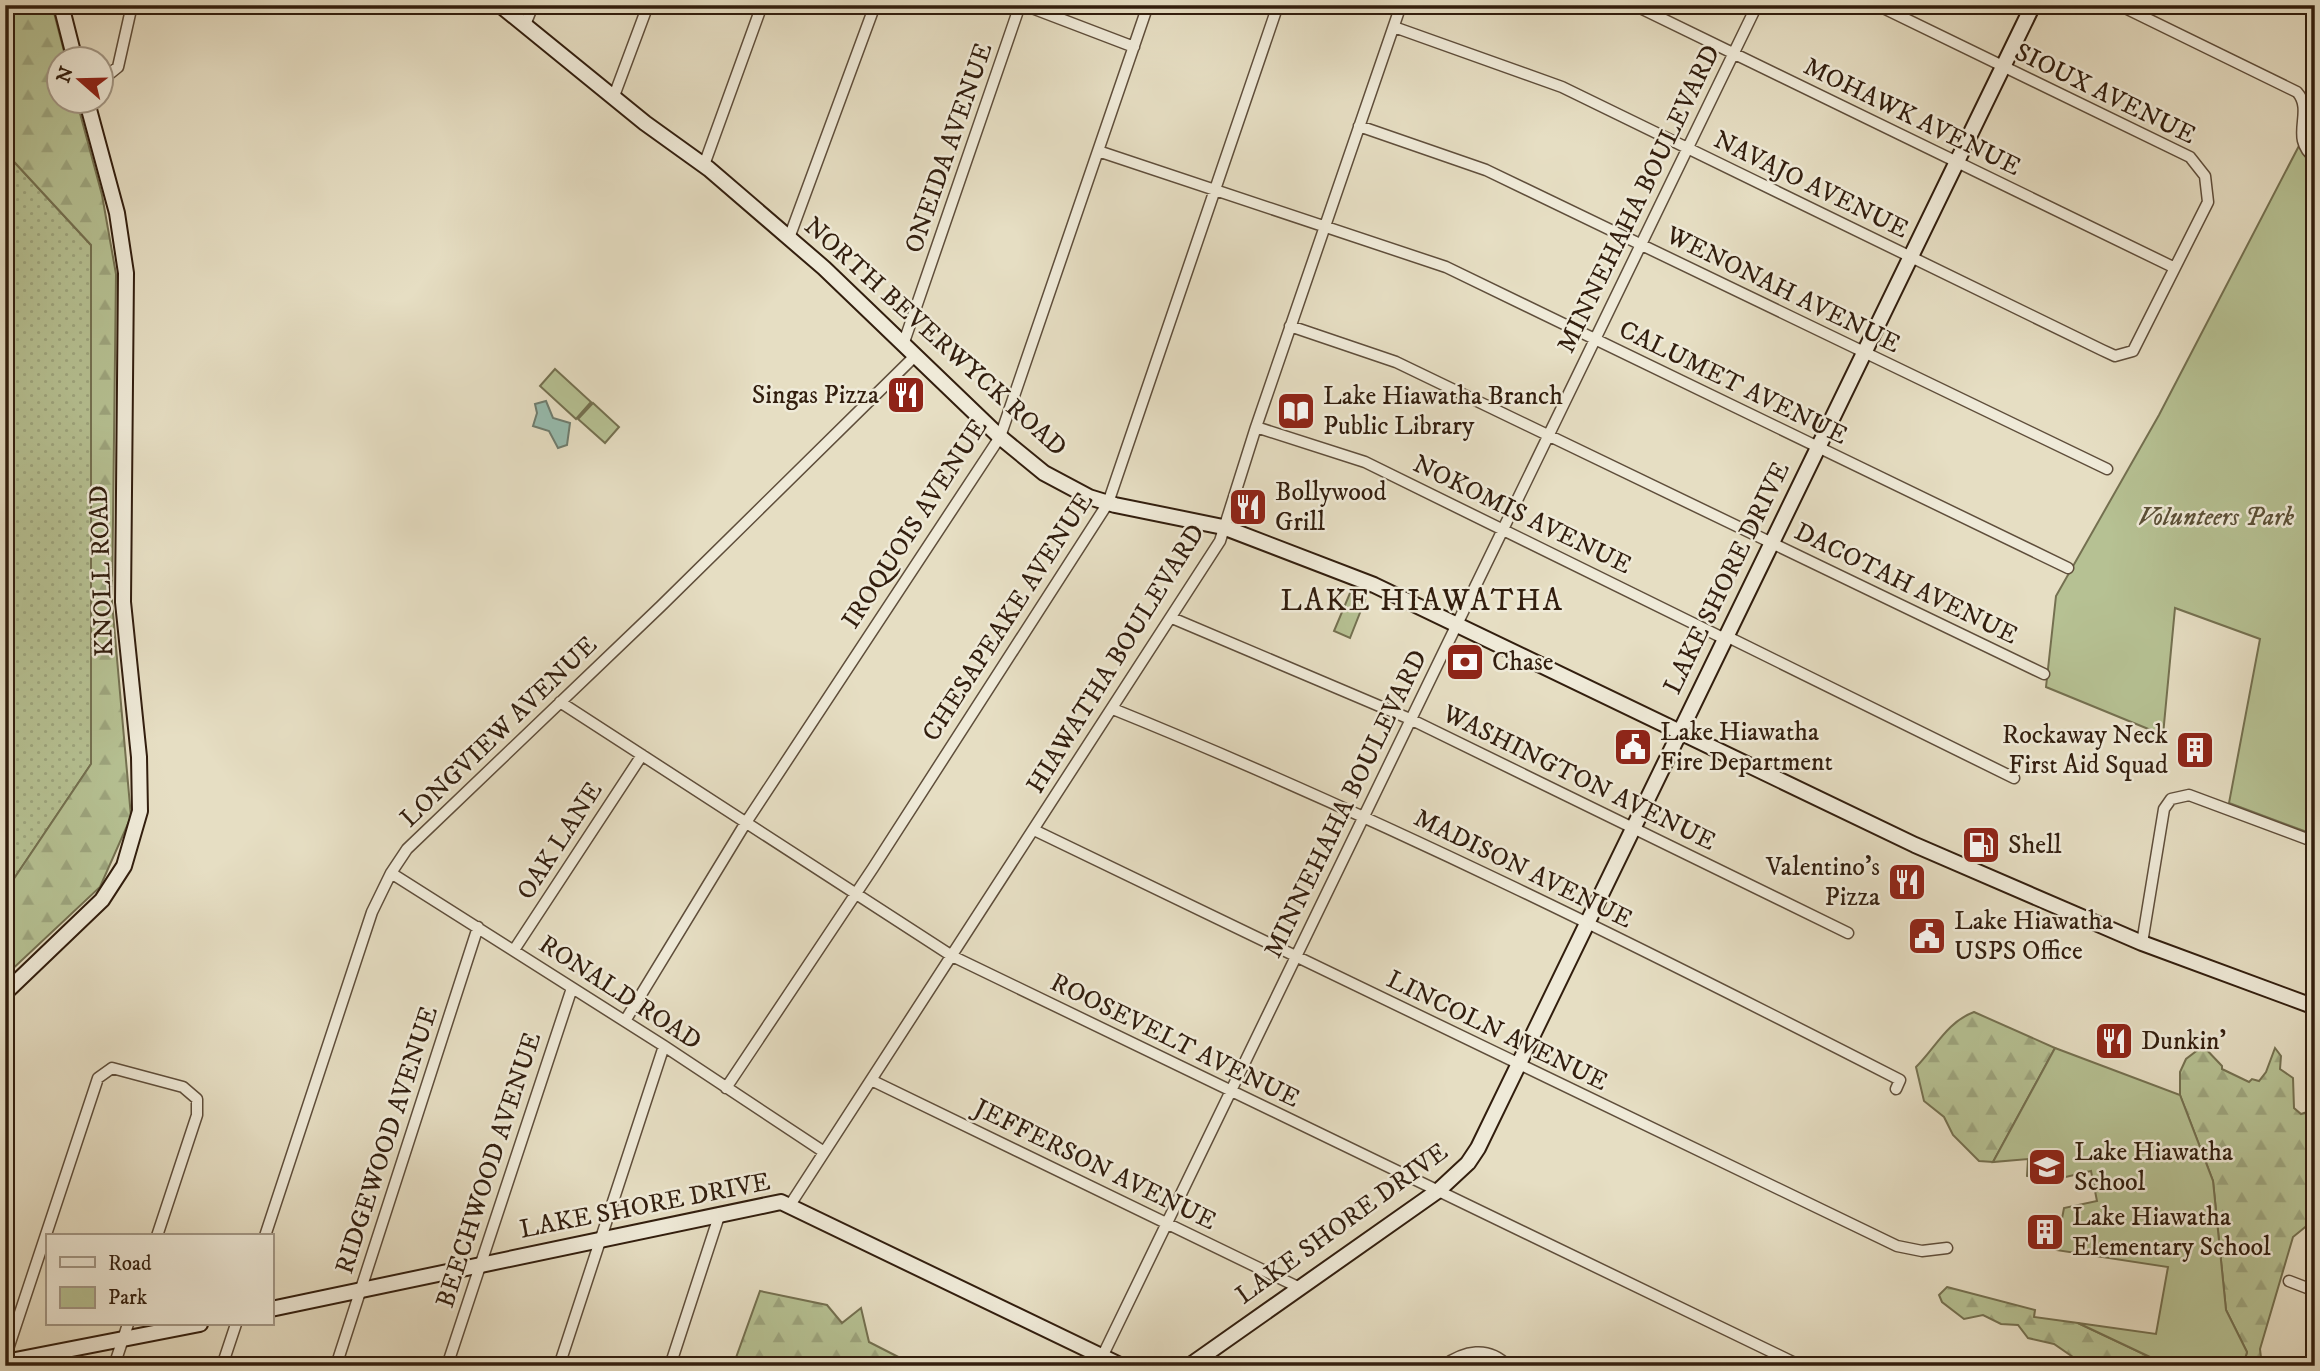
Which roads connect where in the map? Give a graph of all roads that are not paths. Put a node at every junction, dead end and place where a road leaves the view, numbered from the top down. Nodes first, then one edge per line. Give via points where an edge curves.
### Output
1 (61, 5) edge
2 (132, 5) edge
3 (500, 5) edge
4 (533, 5) edge
5 (648, 5) edge
6 (762, 5) edge
7 (875, 5) edge
8 (1022, 5) edge
9 (1148, 5) edge
10 (1278, 5) edge
11 (1401, 5) edge
12 (1634, 5) edge
13 (1757, 5) edge
14 (1877, 5) edge
15 (2033, 5) edge
16 (2119, 5) edge
17 (525, 25) junction
18 (1394, 27) junction
19 (71, 46) edge
20 (1134, 47) junction
21 (1733, 54) junction
22 (2003, 66) junction
23 (116, 69) edge
24 (614, 96) junction
25 (91, 116) edge
26 (1359, 126) junction
27 (1687, 148) junction
28 (1098, 151) junction
29 (2315, 158) edge
30 (1957, 162) junction
31 (704, 165) junction
32 (1215, 190) junction
33 (1325, 226) junction
34 (789, 238) junction
35 (1640, 244) junction
36 (1911, 257) junction
37 (2173, 267) junction
38 (1290, 326) junction
39 (1594, 338) junction
40 (903, 345) junction
41 (1865, 353) junction
42 (2128, 354) joint
43 (915, 356) junction
44 (1256, 426) junction
45 (1548, 433) junction
46 (1000, 436) junction
47 (1818, 447) junction
48 (2107, 470) dead end
49 (1108, 503) junction
50 (1223, 527) junction
51 (1502, 529) junction
52 (1772, 542) junction
53 (2068, 568) dead end
54 (1172, 618) junction
55 (1456, 624) junction
56 (1726, 637) junction
57 (2044, 674) dead end
58 (560, 702) junction
59 (1113, 709) junction
60 (1410, 719) junction
61 (1680, 733) junction
62 (642, 755) junction
63 (2014, 778) dead end
64 (1363, 816) junction
65 (745, 824) junction
66 (1634, 828) junction
67 (1034, 830) junction
68 (2315, 842) edge
69 (391, 873) junction
70 (856, 894) junction
71 (1587, 922) junction
72 (478, 927) junction
73 (1848, 933) dead end
74 (2142, 943) junction
75 (514, 950) junction
76 (952, 956) junction
77 (1295, 957) junction
78 (572, 988) junction
79 (5, 993) edge
80 (2315, 1007) edge
81 (625, 1021) junction
82 (664, 1046) junction
83 (1520, 1065) junction
84 (871, 1080) junction
85 (726, 1088) junction
86 (1896, 1088) dead end
87 (1230, 1091) junction
88 (824, 1153) junction
89 (1439, 1190) junction
90 (790, 1205) junction
91 (720, 1213) junction
92 (1167, 1223) junction
93 (46, 1234) edge
94 (46, 1234) edge
95 (158, 1234) edge
96 (266, 1234) edge
97 (601, 1239) junction
98 (1947, 1248) dead end
99 (481, 1263) junction
100 (2289, 1281) dead end
101 (1300, 1288) junction
102 (361, 1289) junction
103 (2315, 1291) edge
104 (273, 1308) edge
105 (127, 1326) edge
106 (190, 1326) edge
107 (235, 1326) edge
108 (122, 1340) junction
109 (1102, 1357) junction
110 (5, 1360) edge
111 (114, 1366) edge
112 (222, 1366) edge
113 (336, 1366) edge
114 (447, 1366) edge
115 (559, 1366) edge
116 (670, 1366) edge
117 (1122, 1366) edge
118 (1189, 1366) edge
119 (1443, 1366) edge
120 (1508, 1366) edge
121 (1801, 1366) edge

1 - 19 street
2 - 23 street
3 - 17 street, NORTH BEVERWYCK ROAD
4 - 17 street
5 - 24 street
6 - 31 street
7 - 34 street
8 - 20 street
8 - 40 street, ONEIDA AVENUE
9 - 20 street, IROQUOIS AVENUE
10 - 32 street, CHESAPEAKE AVENUE
11 - 18 street, HIAWATHA BOULEVARD
12 - 21 street, MOHAWK AVENUE
13 - 21 street, MINNEHAHA BOULEVARD
14 - 22 street, SIOUX AVENUE
15 - 22 street, LAKE SHORE DRIVE
16 - 29 street via 2297,92 2303,105 2302,142
17 - 24 street, NORTH BEVERWYCK ROAD
18 - 26 street, HIAWATHA BOULEVARD
18 - 27 street, NAVAJO AVENUE via 1562,87
20 - 28 street, IROQUOIS AVENUE
21 - 27 street, MINNEHAHA BOULEVARD
21 - 30 street, MOHAWK AVENUE
22 - 30 street, LAKE SHORE DRIVE
22 - 37 street, SIOUX AVENUE via 2190,157 2199,166 2208,183 2208,202
24 - 31 street, NORTH BEVERWYCK ROAD
25 - 79 street, KNOLL ROAD via 117,214 126,273 123,602 140,811 124,866 102,900
26 - 33 street, HIAWATHA BOULEVARD
26 - 35 street, WENONAH AVENUE via 1486,170
27 - 35 street, MINNEHAHA BOULEVARD
27 - 36 street, NAVAJO AVENUE
28 - 32 street, CALUMET AVENUE
28 - 46 street, IROQUOIS AVENUE
30 - 36 street, LAKE SHORE DRIVE
30 - 37 street, MOHAWK AVENUE
31 - 34 street, NORTH BEVERWYCK ROAD
32 - 33 street, CALUMET AVENUE
32 - 49 street, CHESAPEAKE AVENUE
33 - 38 street, HIAWATHA BOULEVARD
33 - 39 street, CALUMET AVENUE via 1446,267
34 - 40 street, NORTH BEVERWYCK ROAD
35 - 39 street, MINNEHAHA BOULEVARD
35 - 41 street, WENONAH AVENUE
36 - 41 street, LAKE SHORE DRIVE
36 - 42 street, NAVAJO AVENUE via 2115,356
37 - 42 street, SIOUX AVENUE via 2137,346
38 - 44 street, HIAWATHA BOULEVARD
38 - 45 street, DACOTAH AVENUE via 1396,362
39 - 45 street, MINNEHAHA BOULEVARD
39 - 47 street, CALUMET AVENUE
40 - 43 street, NORTH BEVERWYCK ROAD
41 - 47 street, LAKE SHORE DRIVE
41 - 48 street, WENONAH AVENUE
43 - 46 street, NORTH BEVERWYCK ROAD
43 - 58 street, LONGVIEW AVENUE
44 - 50 street, HIAWATHA BOULEVARD
44 - 51 street, NOKOMIS AVENUE via 1365,462
45 - 51 street, MINNEHAHA BOULEVARD
45 - 52 street, DACOTAH AVENUE
46 - 49 street, NORTH BEVERWYCK ROAD via 1044,473
46 - 65 street, IROQUOIS AVENUE
47 - 52 street, LAKE SHORE DRIVE
47 - 53 street, CALUMET AVENUE
49 - 50 street, NORTH BEVERWYCK ROAD
49 - 70 street, CHESAPEAKE AVENUE
50 - 54 street, HIAWATHA BOULEVARD via 1220,541
50 - 55 street, NORTH BEVERWYCK ROAD via 1354,577
51 - 55 street, MINNEHAHA BOULEVARD
51 - 56 street, NOKOMIS AVENUE
52 - 56 street, LAKE SHORE DRIVE
52 - 57 street, DACOTAH AVENUE
54 - 59 street, HIAWATHA BOULEVARD
54 - 60 street, WASHINGTON AVENUE
55 - 60 street, MINNEHAHA BOULEVARD
55 - 61 street, NORTH BEVERWYCK ROAD
56 - 61 street, LAKE SHORE DRIVE
56 - 63 street, NOKOMIS AVENUE
58 - 62 street, ROOSEVELT AVENUE
58 - 69 street, LONGVIEW AVENUE via 407,849
59 - 64 street, MADISON AVENUE
59 - 67 street, HIAWATHA BOULEVARD
60 - 64 street, MINNEHAHA BOULEVARD
60 - 66 street, WASHINGTON AVENUE
61 - 66 street, LAKE SHORE DRIVE
61 - 74 street, NORTH BEVERWYCK ROAD via 1915,845
62 - 65 street, ROOSEVELT AVENUE
62 - 75 street, OAK LANE
64 - 71 street, MADISON AVENUE
64 - 77 street, MINNEHAHA BOULEVARD
65 - 70 street, ROOSEVELT AVENUE
65 - 81 street, IROQUOIS AVENUE
66 - 71 street, LAKE SHORE DRIVE
66 - 73 street, WASHINGTON AVENUE
67 - 76 street, HIAWATHA BOULEVARD
67 - 77 street, LINCOLN AVENUE
68 - 74 street via 2189,795 2171,799 2164,809
69 - 72 street, RONALD ROAD
69 - 96 street, LONGVIEW AVENUE via 372,912
70 - 76 street, ROOSEVELT AVENUE
70 - 85 street, CHESAPEAKE AVENUE
71 - 83 street, LAKE SHORE DRIVE
71 - 86 street, MADISON AVENUE via 1900,1080
72 - 75 street, RONALD ROAD
72 - 102 street, RIDGEWOOD AVENUE
74 - 80 street, NORTH BEVERWYCK ROAD
75 - 78 street, RONALD ROAD
76 - 84 street, HIAWATHA BOULEVARD
76 - 87 street, ROOSEVELT AVENUE
77 - 83 street, LINCOLN AVENUE
77 - 87 street, MINNEHAHA BOULEVARD
78 - 81 street, RONALD ROAD
78 - 99 street, BEECHWOOD AVENUE
81 - 82 street, RONALD ROAD
82 - 85 street, RONALD ROAD
82 - 97 street
83 - 89 street, LAKE SHORE DRIVE via 1478,1148
83 - 98 street, LINCOLN AVENUE via 1897,1246 1922,1251
84 - 88 street, HIAWATHA BOULEVARD
84 - 92 street, JEFFERSON AVENUE
85 - 88 street, RONALD ROAD
87 - 89 street, ROOSEVELT AVENUE
87 - 92 street, MINNEHAHA BOULEVARD
88 - 90 street, HIAWATHA BOULEVARD
89 - 101 street, LAKE SHORE DRIVE
89 - 121 street, ROOSEVELT AVENUE
90 - 91 street, LAKE SHORE DRIVE via 772,1202
90 - 109 street, LAKE SHORE DRIVE
91 - 97 street, LAKE SHORE DRIVE
91 - 116 street
92 - 101 street, JEFFERSON AVENUE
92 - 109 street, MINNEHAHA BOULEVARD
93 - 110 street
94 - 95 street via 97,1078 111,1068 189,1090 198,1107
97 - 99 street, LAKE SHORE DRIVE
97 - 115 street
99 - 102 street, LAKE SHORE DRIVE
99 - 114 street, BEECHWOOD AVENUE
100 - 103 street
101 - 118 street, LAKE SHORE DRIVE
102 - 104 street, LAKE SHORE DRIVE
102 - 113 street, RIDGEWOOD AVENUE
105 - 108 street
106 - 108 street
107 - 112 street
108 - 110 street
108 - 111 street
109 - 117 street, LAKE SHORE DRIVE
119 - 120 street via 1457,1356 1475,1352 1493,1355

